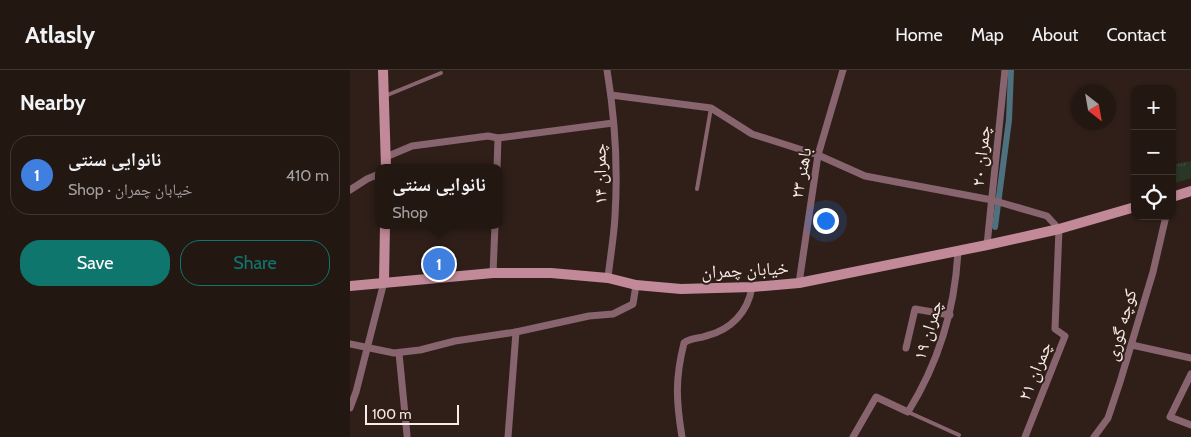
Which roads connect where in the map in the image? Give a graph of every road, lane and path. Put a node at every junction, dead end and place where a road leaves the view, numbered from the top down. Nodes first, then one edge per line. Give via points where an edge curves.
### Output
1 (383, 70) edge
2 (606, 70) edge
3 (843, 70) edge
4 (1005, 70) edge
5 (442, 73) dead end
6 (611, 95) junction
7 (385, 96) junction
8 (711, 108) junction
9 (613, 123) junction
10 (498, 138) junction
11 (818, 155) junction
12 (386, 157) junction
13 (386, 164) edge
14 (497, 164) edge
15 (375, 176) edge
16 (697, 189) dead end
17 (350, 190) edge
18 (1191, 191) edge
19 (1176, 196) edge
20 (992, 200) junction
21 (1131, 209) edge
22 (1165, 220) edge
23 (385, 229) edge
24 (495, 229) edge
25 (1059, 229) junction
26 (987, 245) junction
27 (958, 251) junction
28 (493, 273) junction
29 (608, 278) junction
30 (384, 282) junction
31 (799, 283) junction
32 (636, 285) junction
33 (350, 286) edge
34 (752, 287) junction
35 (950, 315) junction
36 (516, 332) junction
37 (350, 344) edge
38 (1132, 345) junction
39 (368, 348) junction
40 (906, 348) dead end
41 (399, 353) junction
42 (1191, 358) edge
43 (1191, 374) edge
44 (350, 408) edge
45 (908, 412) junction
46 (1191, 425) edge
47 (406, 435) dead end
48 (959, 435) dead end
49 (508, 437) edge
50 (682, 437) edge
51 (853, 437) edge
52 (1025, 437) edge
53 (1094, 437) edge

1 - 7 main road
2 - 6 street, چمران ۱۴
3 - 11 street, باهنر ۲۳
4 - 20 street, چمران ۲۰
5 - 7 lane
6 - 8 street
6 - 9 street, چمران ۱۴
7 - 12 main road
8 - 11 street via 752,134
8 - 16 lane
9 - 10 street
9 - 29 street, چمران ۱۴ via 615,217
10 - 12 street via 488,136 412,146
10 - 14 street
11 - 20 street via 865,176
11 - 31 street, باهنر ۲۳
12 - 13 main road
15 - 17 street
18 - 19 main road
20 - 25 street via 1047,216
20 - 26 street, چمران ۲۰
21 - 25 main road, خیابان چمران
22 - 38 street, کوچه گوری
23 - 30 main road
24 - 28 street
25 - 26 main road, خیابان چمران
25 - 52 street, چمران ۲۱ via 1055,329 1065,336
26 - 27 main road, خیابان چمران
27 - 31 main road, خیابان چمران
27 - 35 street, چمران ۱۹
28 - 29 main road, خیابان چمران
28 - 30 main road, خیابان چمران
29 - 32 main road, خیابان چمران
30 - 33 main road, خیابان چمران
30 - 39 street
31 - 34 main road, خیابان چمران
32 - 34 main road, خیابان چمران via 681,289
32 - 36 street via 633,304 614,314 589,316
34 - 50 street via 744,311 733,324 720,332 694,337 684,343 678,368 676,404
35 - 40 street via 915,309
35 - 45 street, چمران ۱۹ via 938,355
36 - 41 street
36 - 49 street
37 - 39 street
38 - 42 street
38 - 53 street, کوچه گوری via 1108,418
39 - 41 street
39 - 44 street
41 - 47 street
43 - 46 street via 1170,417
45 - 48 lane
45 - 51 street via 876,397

